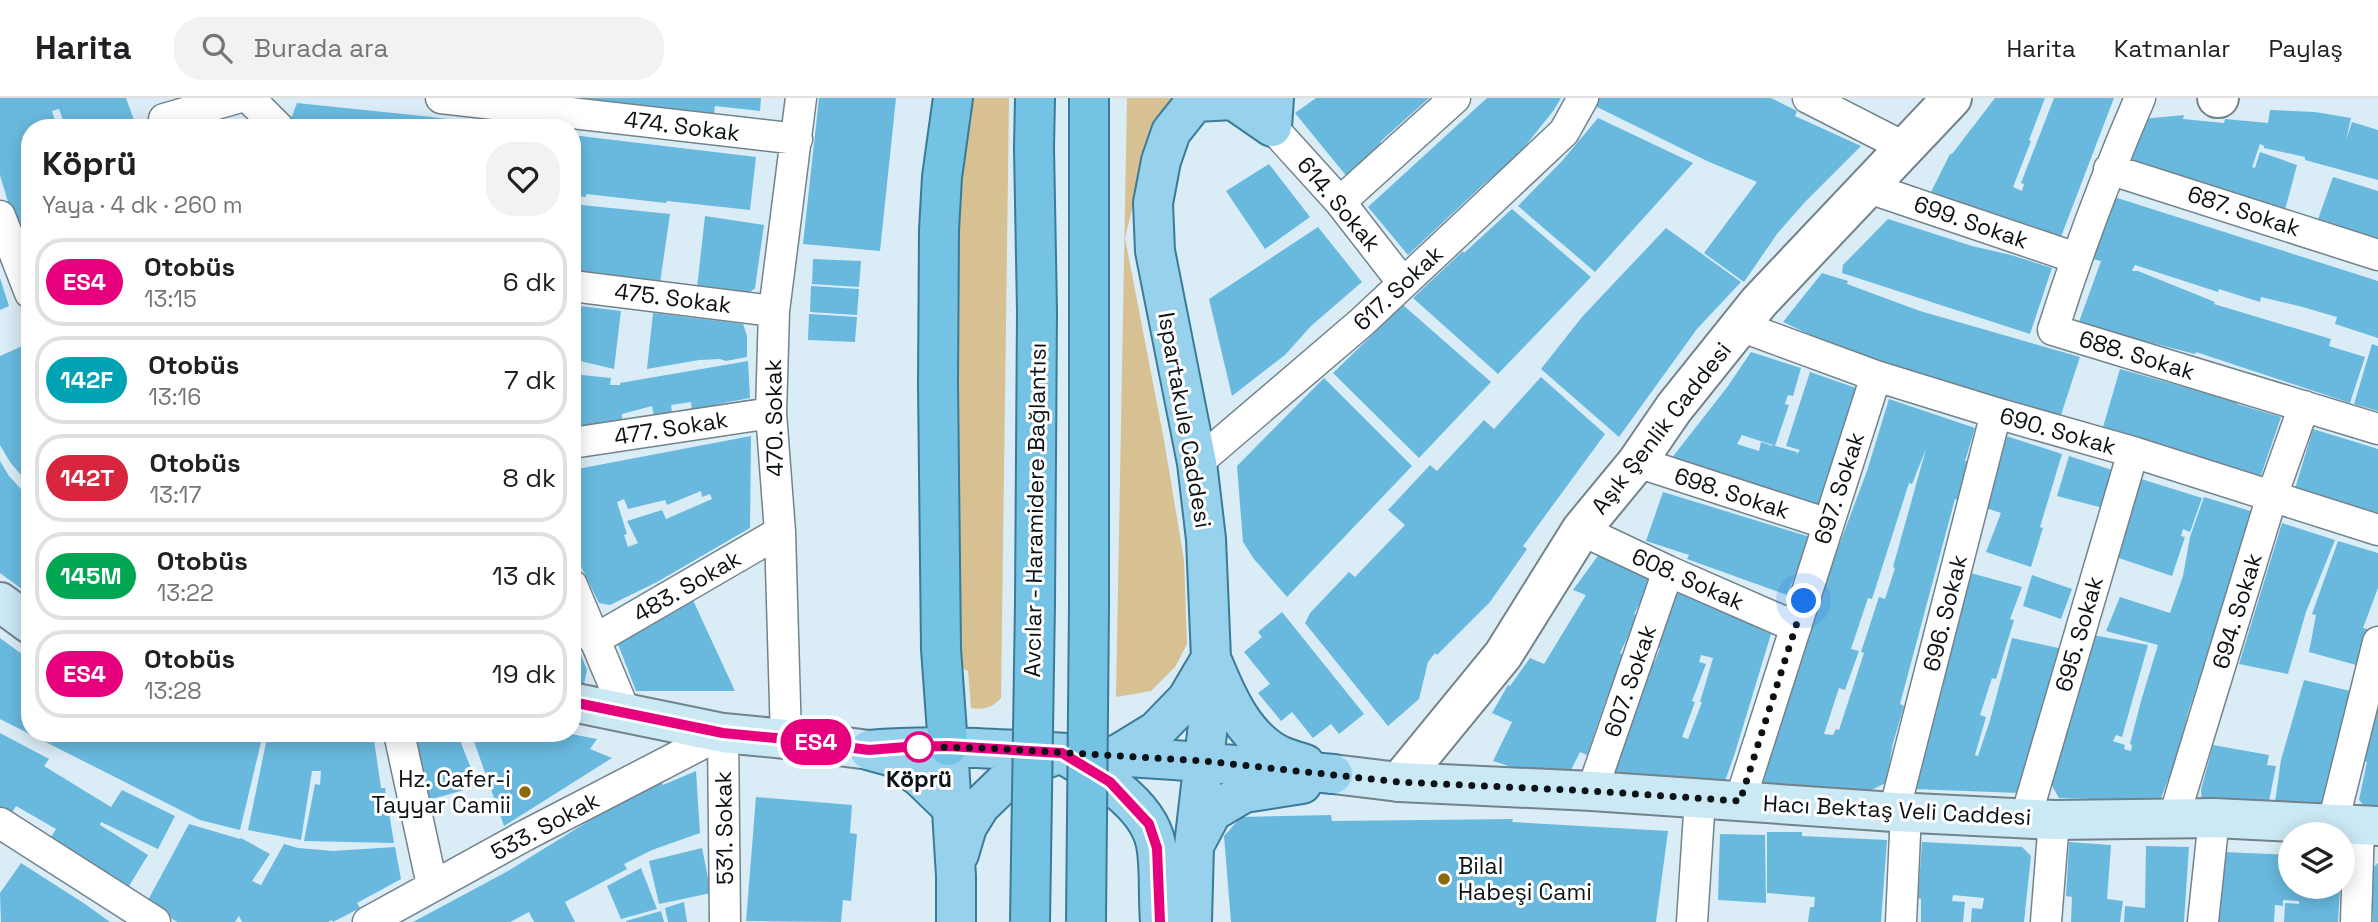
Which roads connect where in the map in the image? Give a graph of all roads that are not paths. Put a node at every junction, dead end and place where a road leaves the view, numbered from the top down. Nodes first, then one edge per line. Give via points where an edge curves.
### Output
1 (237, 98) edge
2 (249, 98) edge
3 (441, 98) edge
4 (801, 98) edge
5 (953, 98) edge
6 (1035, 98) edge
7 (1455, 98) edge
8 (1583, 98) edge
9 (1808, 98) edge
10 (1952, 98) edge
11 (2140, 98) edge
12 (1215, 100) edge
13 (1090, 102) edge
14 (1273, 112) edge
15 (162, 115) edge
16 (270, 119) edge
17 (797, 139) junction
18 (1904, 147) junction
19 (2109, 169) junction
20 (1866, 187) junction
21 (1340, 202) junction
22 (0, 216) edge
23 (2378, 254) edge
24 (2076, 258) junction
25 (21, 270) edge
26 (1403, 283) junction
27 (581, 287) edge
28 (774, 311) junction
29 (1740, 326) junction
30 (1876, 376) junction
31 (2304, 406) junction
32 (771, 413) junction
33 (1996, 413) junction
34 (2378, 429) edge
35 (581, 442) edge
36 (2133, 452) junction
37 (1637, 462) junction
38 (1197, 463) junction
39 (2272, 496) junction
40 (1828, 524) junction
41 (1581, 530) junction
42 (2378, 530) edge
43 (780, 532) junction
44 (1668, 571) junction
45 (0, 602) edge
46 (581, 608) edge
47 (21, 617) edge
48 (1796, 627) junction
49 (594, 640) junction
50 (2378, 642) edge
51 (1211, 658) junction
52 (581, 704) edge
53 (626, 714) junction
54 (723, 733) junction
55 (786, 739) junction
56 (401, 742) edge
57 (948, 746) junction
58 (869, 750) junction
59 (1062, 753) junction
60 (1115, 756) junction
61 (1204, 761) junction
62 (1333, 774) junction
63 (1399, 782) junction
64 (1592, 791) junction
65 (1700, 798) junction
66 (1740, 801) junction
67 (953, 809) junction
68 (1900, 812) junction
69 (2174, 817) junction
70 (2040, 818) junction
71 (2214, 818) junction
72 (0, 823) edge
73 (2357, 825) edge
74 (1194, 846) junction
75 (956, 876) junction
76 (432, 885) junction
77 (155, 922) edge
78 (368, 922) edge
79 (725, 922) edge
80 (956, 922) edge
81 (1030, 922) edge
82 (1086, 922) edge
83 (1160, 922) edge
84 (1192, 922) edge
85 (1692, 922) edge
86 (1901, 922) edge
87 (2046, 922) edge
88 (2203, 922) edge
89 (2356, 922) edge

1 - 15 street
2 - 16 street
3 - 17 street, 474. Sokak
4 - 17 street, 470. Sokak
5 - 57 highway via 941,191 938,370 941,649
6 - 81 highway, Avcılar - Haramidere Bağlantısı, bridge
7 - 21 street
8 - 26 street, 617. Sokak via 1564,131
9 - 18 street
10 - 18 street, Aşık Şenlik Caddesi
11 - 19 street, 688. Sokak
12 - 14 main road
12 - 38 main road, Ispartakule Caddesi via 1171,132 1153,203 1155,251
13 - 82 highway, bridge
14 - 21 street, 614. Sokak
17 - 28 street, 470. Sokak
18 - 20 street, Aşık Şenlik Caddesi
19 - 23 street, 687. Sokak
19 - 24 street, 688. Sokak
20 - 24 street, 699. Sokak
20 - 29 street, Aşık Şenlik Caddesi
21 - 26 street, 614. Sokak
22 - 25 street
24 - 31 street, 688. Sokak via 2053,330
26 - 38 street, 617. Sokak
27 - 28 street, 475. Sokak
28 - 32 street, 470. Sokak
29 - 30 street, 690. Sokak
29 - 37 street, Aşık Şenlik Caddesi
30 - 33 street, 690. Sokak
30 - 40 street, 697. Sokak
31 - 34 street, 688. Sokak
31 - 39 street, 694. Sokak
32 - 35 street, 477. Sokak
32 - 43 street, 470. Sokak
33 - 36 street, 690. Sokak
33 - 68 street, 696. Sokak
36 - 39 street, 690. Sokak
36 - 70 street, 695. Sokak
37 - 40 street, 698. Sokak
37 - 41 street, Aşık Şenlik Caddesi
38 - 51 main road, Ispartakule Caddesi via 1206,539
39 - 42 street, 690. Sokak
39 - 69 street, 694. Sokak
40 - 48 street, 697. Sokak
41 - 44 street, 608. Sokak
41 - 63 street, Aşık Şenlik Caddesi via 1503,654
43 - 49 street, 483. Sokak
43 - 55 street, 470. Sokak
44 - 48 street, 608. Sokak
44 - 64 street, 607. Sokak
45 - 47 main road
46 - 49 street
48 - 66 street, 697. Sokak
49 - 53 street
50 - 73 street
51 - 60 main road via 1187,699 1156,731
51 - 61 main road, Ispartakule Caddesi
51 - 62 main road via 1226,695 1249,730 1278,754
52 - 53 main road
53 - 54 main road
54 - 55 main road
54 - 76 street, 533. Sokak
54 - 79 street, 531. Sokak
55 - 58 main road
56 - 76 street
57 - 58 main road
57 - 59 main road
57 - 67 main road
58 - 67 main road via 893,757
59 - 60 main road
59 - 75 main road via 1017,770 980,806 967,827
59 - 83 main road via 1110,782 1149,824 1157,848
60 - 61 main road
61 - 62 main road
61 - 74 main road, Ispartakule Caddesi
62 - 63 main road, Hacı Bektaş Veli Caddesi
62 - 74 main road via 1295,787 1244,793 1212,812
63 - 64 main road, Hacı Bektaş Veli Caddesi
64 - 65 main road, Hacı Bektaş Veli Caddesi
65 - 66 main road, Hacı Bektaş Veli Caddesi
65 - 85 street
66 - 68 main road, Hacı Bektaş Veli Caddesi
67 - 75 main road
68 - 70 main road, Hacı Bektaş Veli Caddesi
68 - 86 street, 696. Sokak
69 - 70 main road, Hacı Bektaş Veli Caddesi
69 - 71 main road, Hacı Bektaş Veli Caddesi
70 - 87 street, 695. Sokak
71 - 73 main road, Hacı Bektaş Veli Caddesi
71 - 88 street
72 - 77 street
73 - 89 street
74 - 84 main road, Ispartakule Caddesi
75 - 80 main road
76 - 78 street, 533. Sokak

